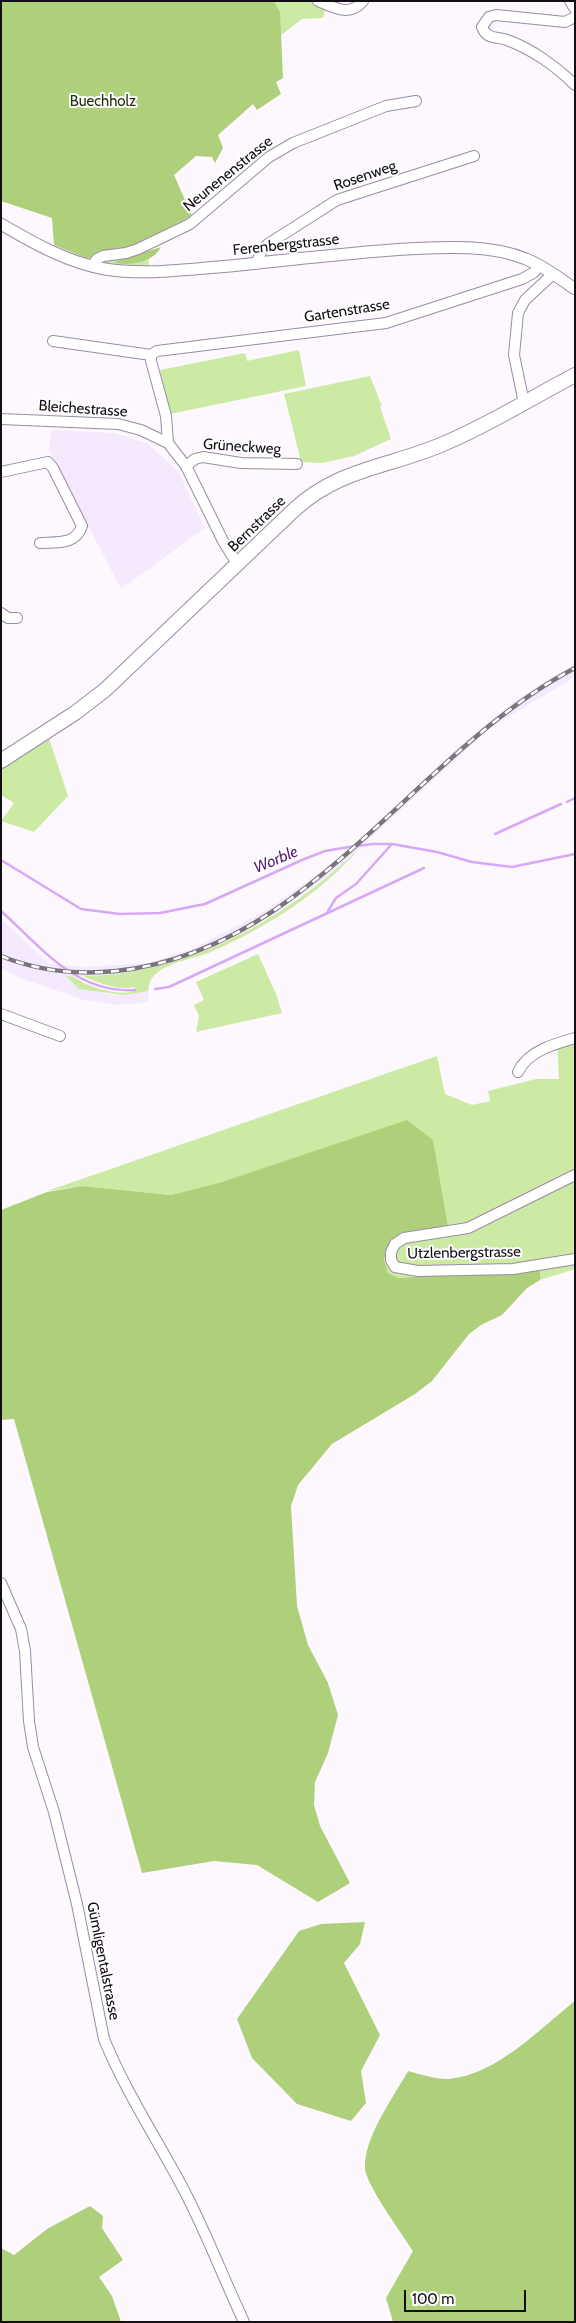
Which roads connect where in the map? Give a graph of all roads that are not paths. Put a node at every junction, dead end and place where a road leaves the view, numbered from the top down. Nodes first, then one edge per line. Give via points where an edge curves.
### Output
1 (318, 1) edge
2 (363, 1) edge
3 (570, 1) edge
4 (575, 9) edge
5 (575, 17) edge
6 (575, 85) edge
7 (416, 101) dead end
8 (474, 156) dead end
9 (1, 224) edge
10 (256, 264) junction
11 (92, 266) junction
12 (539, 266) junction
13 (553, 274) junction
14 (575, 288) edge
15 (53, 342) dead end
16 (151, 355) junction
17 (575, 375) edge
18 (524, 403) junction
19 (1, 419) edge
20 (168, 443) junction
21 (297, 464) dead end
22 (186, 466) junction
23 (1, 472) edge
24 (40, 543) dead end
25 (238, 565) junction
26 (1, 761) edge
27 (1, 1014) edge
28 (60, 1036) dead end
29 (575, 1038) edge
30 (518, 1072) dead end
31 (575, 1175) edge
32 (575, 1259) edge
33 (1, 1583) edge
34 (244, 2322) edge

1 - 2 street via 347,11 356,9
3 - 4 street
5 - 6 street via 564,22 496,15 489,17 482,27 484,33 492,38 506,40 530,51
7 - 11 street, Neunenenstrasse via 386,106 293,143 269,158 190,224 138,249 103,256
8 - 10 street, Rosenweg via 337,200 268,244
9 - 11 street, Ferenbergstrasse via 45,248
10 - 11 street, Ferenbergstrasse via 149,272
10 - 12 street, Ferenbergstrasse via 450,247 511,255
12 - 13 street, Ferenbergstrasse
12 - 16 street, Gartenstrasse via 522,279 386,323 157,351
13 - 14 street, Ferenbergstrasse
13 - 18 street via 525,300 518,313 514,355
15 - 16 street, Gartenstrasse
16 - 20 street via 166,416
17 - 18 main road, Bernstrasse
18 - 25 main road, Bernstrasse via 459,438 335,481 304,501
19 - 20 street, Bleichestrasse via 118,424 141,430
20 - 22 street, Bleichestrasse
21 - 22 street, Grüneckweg via 241,463 203,457
22 - 25 street, Bleichestrasse via 222,541
23 - 24 street via 48,462 54,468 82,526 72,540
25 - 26 main road, Bernstrasse via 105,690
27 - 28 street
29 - 30 street via 531,1056
31 - 32 street, Utzlenbergstrasse via 468,1228 404,1238 392,1248 390,1256 395,1267 418,1271 513,1269
33 - 34 street, Gümligentalstrasse via 20,1629 25,1651 33,1747 54,1812 77,1904 104,2039 155,2141 188,2198

